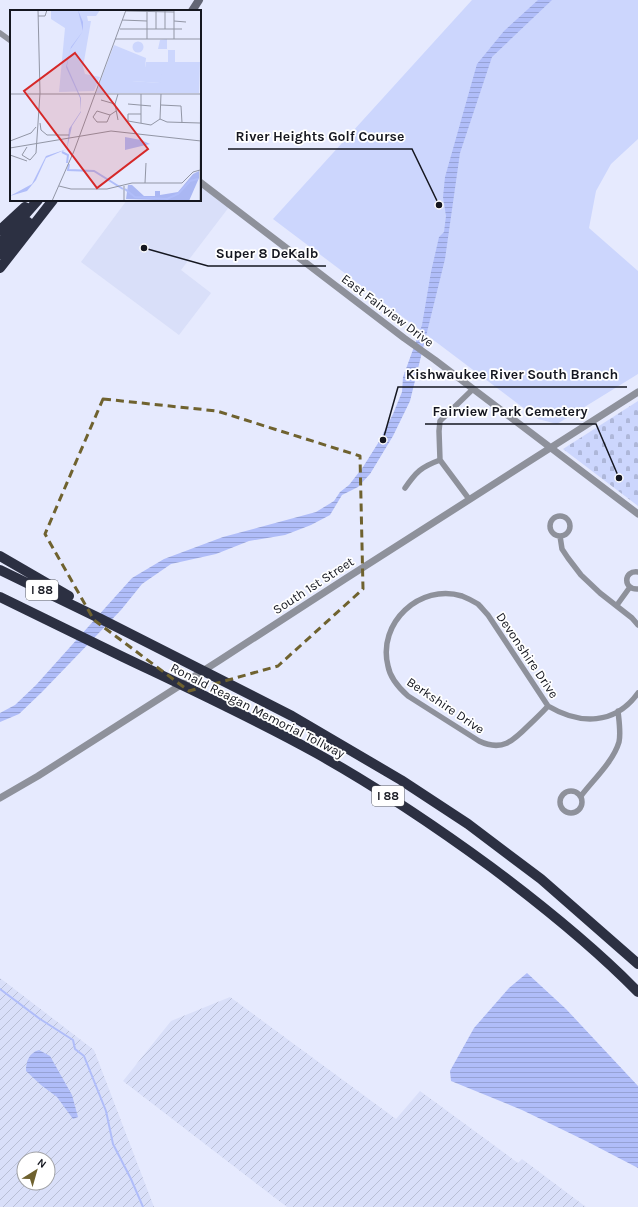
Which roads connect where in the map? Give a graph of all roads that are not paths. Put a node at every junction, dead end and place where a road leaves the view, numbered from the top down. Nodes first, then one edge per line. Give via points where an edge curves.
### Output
1 (199, 0) edge
2 (193, 10) edge
3 (0, 33) edge
4 (10, 40) edge
5 (201, 183) edge
6 (31, 201) edge
7 (37, 201) edge
8 (47, 201) edge
9 (52, 201) edge
10 (0, 230) edge
11 (0, 243) edge
12 (0, 254) edge
13 (0, 268) edge
14 (473, 389) junction
15 (638, 392) edge
16 (551, 448) junction
17 (440, 460) junction
18 (405, 488) dead end
19 (469, 499) junction
20 (638, 514) edge
21 (560, 536) dead end
22 (0, 556) edge
23 (0, 570) edge
24 (638, 572) edge
25 (630, 588) junction
26 (638, 589) edge
27 (0, 597) edge
28 (424, 598) joint
29 (617, 605) junction
30 (85, 610) junction
31 (638, 625) edge
32 (638, 693) edge
33 (548, 706) junction
34 (618, 711) junction
35 (581, 796) junction
36 (0, 798) edge
37 (638, 964) edge
38 (638, 992) edge

1 - 2 main road
3 - 4 street
5 - 14 street, East Fairview Drive
6 - 10 highway
7 - 11 highway
8 - 12 highway
9 - 13 highway
14 - 16 street, East Fairview Drive
14 - 17 street via 440,421
15 - 16 street, South 1st Street
16 - 19 street, South 1st Street
16 - 20 street, East Fairview Drive
17 - 18 street via 419,470
17 - 19 street
19 - 36 street, South 1st Street via 162,698
21 - 29 street via 562,549 581,575
22 - 30 highway via 69,597
23 - 30 highway, I 88
24 - 25 street via 628,576 627,583
25 - 26 street
25 - 29 street
27 - 38 highway, Ronald Reagan Memorial Tollway / I 88 via 240,712 389,796 527,894 600,955
28 - 33 street, Devonshire Drive via 450,594 465,597 478,604
28 - 33 street, Berkshire Drive via 402,613 388,638 388,667 395,682 403,691 472,737 493,746 500,746 513,740
29 - 31 street
30 - 37 highway, Ronald Reagan Memorial Tollway / I 88 via 292,716 401,780 468,824 541,879
32 - 34 street, Devonshire Drive
33 - 34 street, Devonshire Drive via 565,715 583,719 606,717
34 - 35 street via 619,743 607,764
35 - 35 street via 582,807 576,813 568,813 562,808 560,798 565,792 576,791

